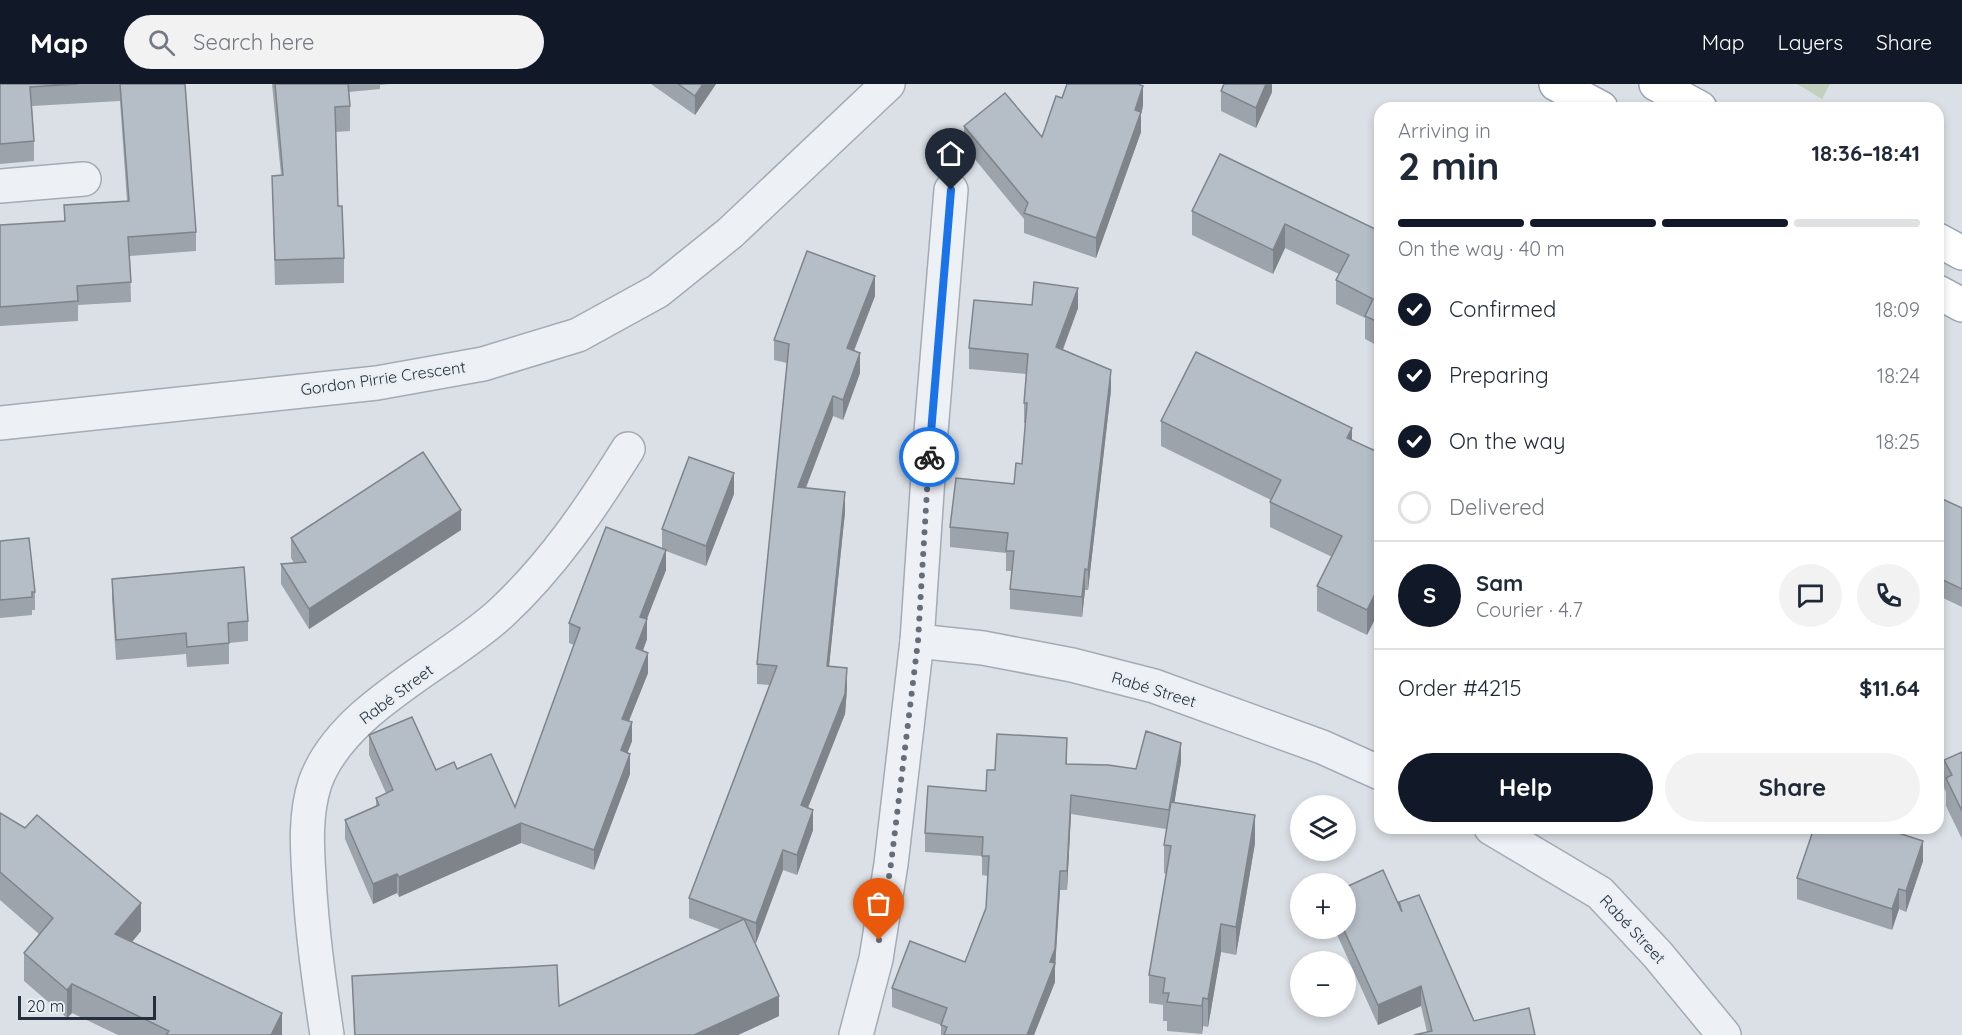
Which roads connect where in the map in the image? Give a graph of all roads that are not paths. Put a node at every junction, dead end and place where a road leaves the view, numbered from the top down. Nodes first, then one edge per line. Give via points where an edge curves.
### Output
1 (888, 84) edge
2 (1556, 84) edge
3 (1656, 84) edge
4 (1590, 102) edge
5 (1689, 102) edge
6 (84, 178) dead end
7 (0, 186) edge
8 (951, 190) dead end
9 (1944, 243) edge
10 (1962, 253) edge
11 (0, 423) edge
12 (628, 449) dead end
13 (918, 641) junction
14 (1374, 770) edge
15 (1501, 834) edge
16 (327, 1035) edge
17 (856, 1035) edge
18 (1724, 1035) edge

1 - 11 street, Gordon Pirrie Crescent via 730,233 658,291 578,335 483,364 377,383
2 - 4 main road
3 - 5 main road
6 - 7 street
8 - 13 street
9 - 10 main road
12 - 16 street, Rabé Street via 587,514 538,575 499,615 387,697 330,752 315,783 306,830 312,935
13 - 14 street, Rabé Street via 983,648 1154,686 1322,747
13 - 17 street via 890,874 876,959
15 - 18 street, Rabé Street via 1600,893

